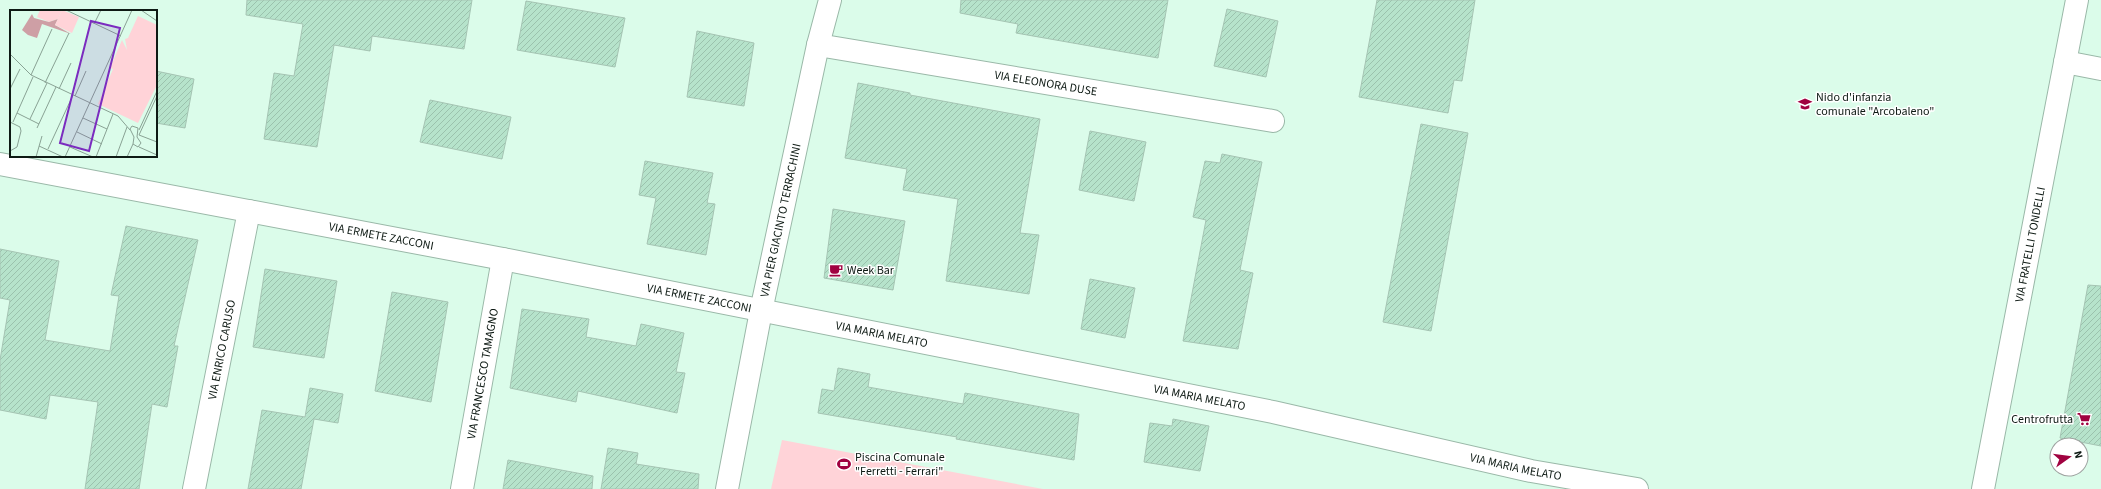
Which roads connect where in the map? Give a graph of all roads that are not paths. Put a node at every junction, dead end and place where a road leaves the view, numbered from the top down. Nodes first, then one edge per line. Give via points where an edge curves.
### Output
1 (827, 0) edge
2 (2077, 0) edge
3 (818, 46) junction
4 (2065, 62) junction
5 (2101, 69) edge
6 (1273, 121) dead end
7 (0, 164) edge
8 (249, 211) junction
9 (503, 259) junction
10 (761, 311) junction
11 (194, 489) edge
12 (462, 489) edge
13 (727, 489) edge
14 (1637, 489) edge
15 (1983, 489) edge

1 - 3 street, VIA PIER GIACINTO TERRACHINI
2 - 4 street, VIA FRATELLI TONDELLI
3 - 6 street, VIA ELEONORA DUSE
3 - 10 street, VIA PIER GIACINTO TERRACHINI
4 - 5 street
4 - 15 street, VIA FRATELLI TONDELLI
7 - 8 street, VIA ERMETE ZACCONI
8 - 9 street, VIA ERMETE ZACCONI
8 - 11 street, VIA ENRICO CARUSO
9 - 10 street, VIA ERMETE ZACCONI
9 - 12 street, VIA FRANCESCO TAMAGNO
10 - 13 street, VIA PIER GIACINTO TERRACHINI
10 - 14 street, VIA MARIA MELATO via 1273,412 1532,471

